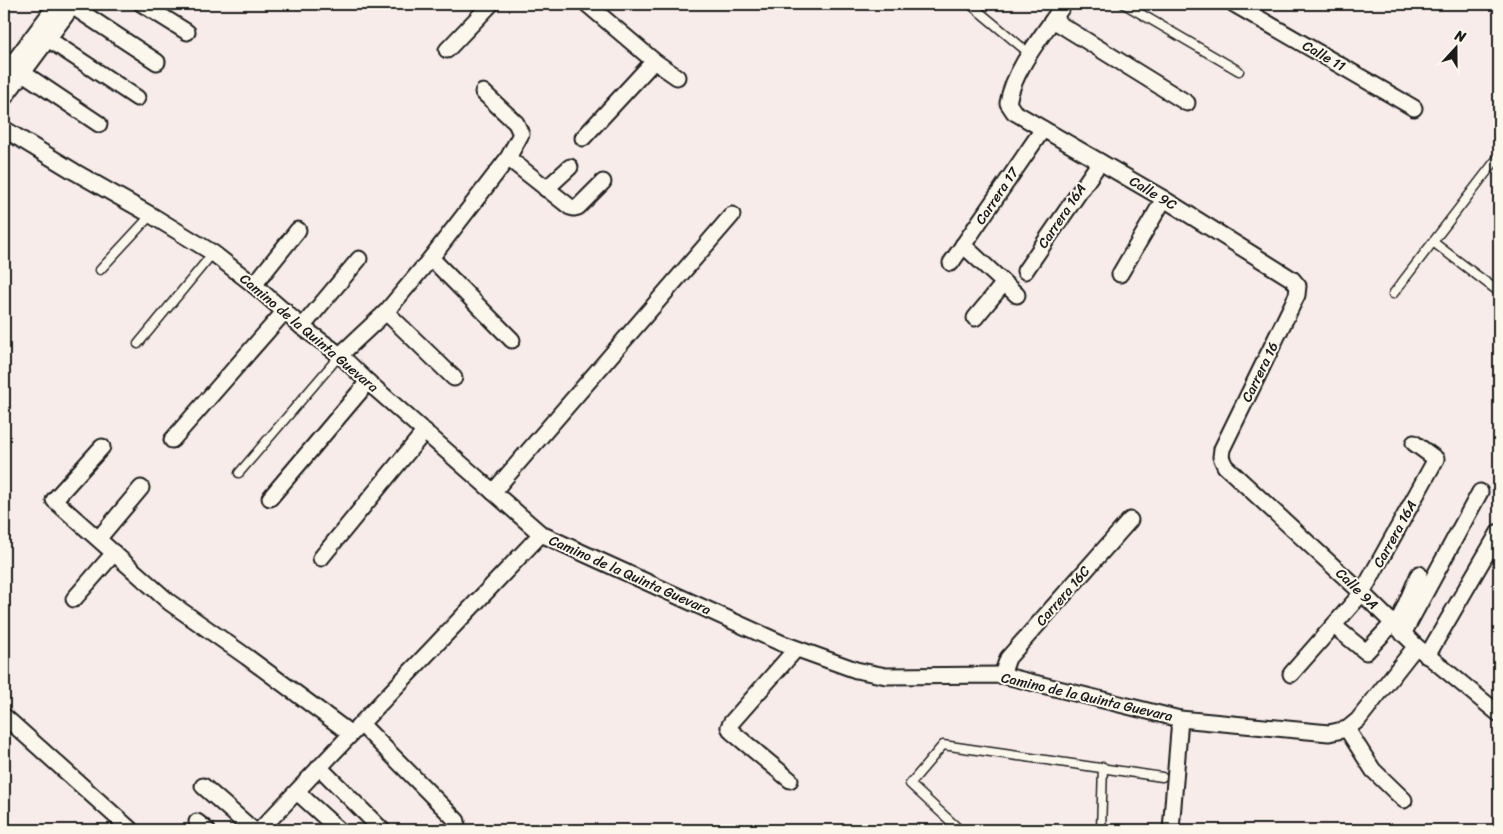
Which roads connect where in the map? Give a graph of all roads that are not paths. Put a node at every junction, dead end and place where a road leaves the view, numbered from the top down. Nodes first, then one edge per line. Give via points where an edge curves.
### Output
1 (142, 4) edge
2 (491, 4) edge
3 (587, 4) edge
4 (970, 4) edge
5 (1064, 4) edge
6 (1124, 4) edge
7 (1234, 4) edge
8 (68, 5) edge
9 (1053, 20) junction
10 (187, 32) dead end
11 (48, 39) junction
12 (447, 50) dead end
13 (1030, 54) junction
14 (654, 60) junction
15 (157, 62) dead end
16 (1239, 71) dead end
17 (23, 73) junction
18 (4, 75) edge
19 (677, 77) dead end
20 (483, 92) dead end
21 (4, 98) edge
22 (137, 98) dead end
23 (1186, 104) dead end
24 (1414, 108) dead end
25 (99, 124) dead end
26 (4, 129) edge
27 (1044, 129) junction
28 (582, 138) dead end
29 (1499, 156) edge
30 (508, 158) junction
31 (1100, 162) junction
32 (570, 167) dead end
33 (602, 182) dead end
34 (546, 189) junction
35 (1164, 199) junction
36 (151, 215) junction
37 (732, 215) dead end
38 (298, 230) dead end
39 (1433, 242) junction
40 (963, 245) junction
41 (213, 253) junction
42 (431, 258) junction
43 (359, 259) dead end
44 (951, 263) dead end
45 (100, 270) dead end
46 (1025, 272) dead end
47 (1120, 274) dead end
48 (1004, 283) junction
49 (254, 285) junction
50 (1298, 286) joint
51 (1499, 290) edge
52 (1393, 294) dead end
53 (1017, 295) dead end
54 (285, 312) junction
55 (386, 312) junction
56 (976, 318) dead end
57 (302, 327) junction
58 (512, 340) dead end
59 (138, 344) dead end
60 (340, 356) junction
61 (454, 378) dead end
62 (368, 382) junction
63 (425, 431) junction
64 (172, 440) dead end
65 (1414, 442) dead end
66 (102, 447) dead end
67 (1221, 457) joint
68 (239, 473) dead end
69 (141, 488) dead end
70 (493, 492) junction
71 (1480, 492) dead end
72 (270, 498) dead end
73 (1130, 520) dead end
74 (1499, 532) edge
75 (541, 534) junction
76 (99, 538) junction
77 (114, 553) junction
78 (321, 558) dead end
79 (1419, 574) dead end
80 (1362, 593) junction
81 (74, 599) dead end
82 (1334, 626) junction
83 (1398, 628) junction
84 (796, 648) junction
85 (1421, 651) junction
86 (1291, 674) dead end
87 (1002, 675) junction
88 (1499, 714) edge
89 (4, 716) edge
90 (1180, 719) junction
91 (356, 729) junction
92 (1347, 729) junction
93 (319, 767) junction
94 (1103, 767) junction
95 (1168, 777) junction
96 (790, 780) dead end
97 (203, 786) dead end
98 (297, 792) junction
99 (1404, 800) dead end
100 (457, 822) dead end
101 (131, 830) edge
102 (253, 830) edge
103 (260, 830) edge
104 (339, 830) edge
105 (382, 830) edge
106 (960, 830) edge
107 (1101, 830) edge
108 (1171, 830) edge

1 - 10 street
2 - 12 street
3 - 14 street
4 - 13 lane
5 - 9 street
6 - 16 lane
7 - 24 street, Calle 11
8 - 11 street
8 - 15 street
8 - 18 street
9 - 13 street
9 - 23 street
11 - 17 street
11 - 22 street
13 - 27 street, Calle 9C via 1010,91 1008,103 1014,112
14 - 19 street
14 - 28 street
17 - 21 street
17 - 25 street
20 - 30 street via 516,123 521,134
26 - 36 street, Camino de la Quinta Guevara
27 - 31 street, Calle 9C
27 - 40 street, Carrera 17
29 - 39 lane
30 - 34 street
30 - 42 street
31 - 35 street, Calle 9C
31 - 46 street, Carrera 16A
32 - 34 street
33 - 34 street via 574,208
35 - 47 street
35 - 50 street, Calle 9C via 1292,279
36 - 41 street, Camino de la Quinta Guevara
36 - 45 lane
37 - 70 street
38 - 49 street
39 - 51 lane
39 - 52 lane
40 - 44 street, Carrera 17
40 - 48 street
41 - 49 street, Camino de la Quinta Guevara
41 - 59 lane
42 - 55 street
42 - 58 street
43 - 57 street
48 - 53 street
48 - 56 street
49 - 54 street, Camino de la Quinta Guevara
50 - 67 street, Carrera 16 via 1298,295 1222,449
54 - 57 street, Camino de la Quinta Guevara
54 - 64 street
55 - 60 street
55 - 61 street
57 - 60 street, Camino de la Quinta Guevara
60 - 62 street, Camino de la Quinta Guevara
60 - 68 lane
62 - 63 street, Camino de la Quinta Guevara
62 - 72 street
63 - 70 street, Camino de la Quinta Guevara
63 - 78 street
65 - 80 street, Carrera 16A via 1436,459
66 - 76 street via 54,500
67 - 80 street, Calle 9A via 1225,466
69 - 76 street
70 - 75 street, Camino de la Quinta Guevara
71 - 83 street
73 - 87 street, Carrera 16C via 1008,658
74 - 85 street
75 - 84 street, Camino de la Quinta Guevara
75 - 91 street
76 - 77 street
77 - 81 street
77 - 91 street via 169,602
79 - 83 street
80 - 82 street, Carrera 16A
80 - 83 street, Calle 9A
82 - 83 street via 1366,652
82 - 86 street, Carrera 16A
83 - 85 street, Calle 9A
84 - 87 street, Camino de la Quinta Guevara via 856,670 886,676
84 - 96 street via 729,727
85 - 88 street, Calle 9A
85 - 92 street
87 - 90 street, Camino de la Quinta Guevara
89 - 101 street
90 - 92 street, Camino de la Quinta Guevara via 1329,733
90 - 95 street
91 - 93 street
91 - 100 street
92 - 99 street via 1373,770
93 - 98 street
93 - 105 street
94 - 95 lane
94 - 106 lane via 943,745 910,784
94 - 107 lane
95 - 108 street
97 - 102 street
98 - 103 street
98 - 104 street

